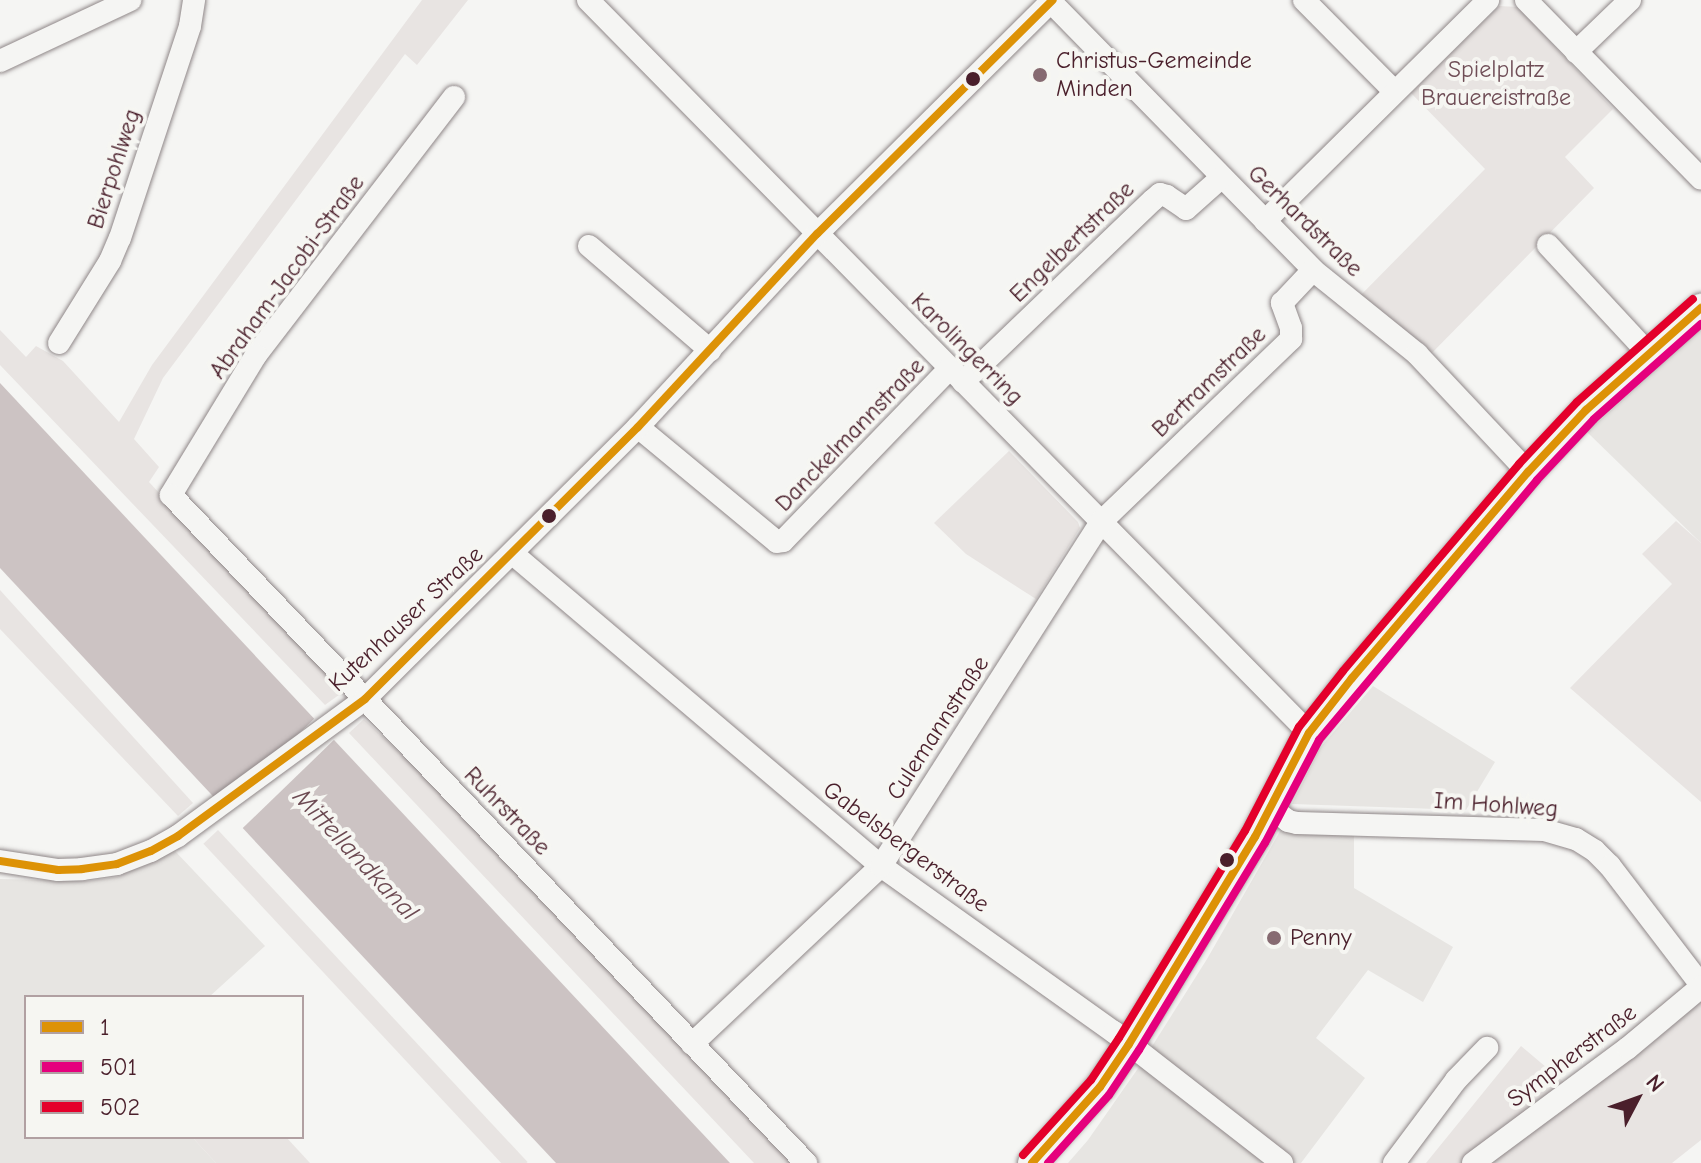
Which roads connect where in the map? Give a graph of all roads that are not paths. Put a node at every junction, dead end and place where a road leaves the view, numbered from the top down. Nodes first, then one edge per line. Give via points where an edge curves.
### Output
1 (130, 0) edge
2 (194, 0) edge
3 (588, 0) edge
4 (1304, 0) edge
5 (1488, 0) edge
6 (1526, 0) edge
7 (1630, 0) edge
8 (1052, 1) edge
9 (1576, 52) junction
10 (0, 61) edge
11 (1394, 91) junction
12 (454, 97) dead end
13 (1222, 177) junction
14 (1701, 179) edge
15 (1265, 221) junction
16 (817, 234) junction
17 (1548, 245) dead end
18 (589, 246) dead end
19 (1313, 270) junction
20 (1701, 308) edge
21 (59, 343) dead end
22 (710, 350) junction
23 (1649, 354) junction
24 (957, 375) junction
25 (638, 427) junction
26 (1528, 472) junction
27 (171, 495) joint
28 (1101, 522) junction
29 (513, 554) junction
30 (365, 699) junction
31 (1309, 733) junction
32 (1271, 808) junction
33 (0, 861) edge
34 (881, 866) junction
35 (1701, 986) edge
36 (692, 1044) junction
37 (1129, 1044) junction
38 (1487, 1048) dead end
39 (806, 1163) edge
40 (1032, 1163) edge
41 (1282, 1163) edge
42 (1394, 1163) edge
43 (1473, 1163) edge

1 - 10 street
2 - 21 street, Bierpohlweg via 120,238
3 - 16 street, Karolingerring
4 - 11 street
5 - 11 street
6 - 9 street
7 - 9 street
8 - 13 street, Gerhardstraße
8 - 16 street, Kutenhauser Straße
9 - 14 street
11 - 15 street
12 - 27 street, Abraham-Jacobi-Straße via 256,355
13 - 15 street, Gerhardstraße
13 - 24 street, Engelbertstraße via 1186,209 1160,194
15 - 19 street, Gerhardstraße
16 - 22 street, Kutenhauser Straße
16 - 24 street, Karolingerring
17 - 23 street
18 - 22 street
19 - 26 street, Gerhardstraße via 1417,354
19 - 28 street, Bertramstraße via 1282,303 1291,339
20 - 23 main road
22 - 25 street, Kutenhauser Straße
23 - 26 main road
24 - 25 street, Danckelmannstraße via 777,542
24 - 28 street, Karolingerring
25 - 29 street, Kutenhauser Straße
26 - 31 main road
27 - 30 street, Ruhrstraße
28 - 31 street, Karolingerring
28 - 34 street, Culemannstraße
29 - 30 street, Kutenhauser Straße
29 - 34 street, Gabelsbergerstraße
30 - 33 street, Kutenhauser Straße via 151,851 102,867 58,870
30 - 36 street, Ruhrstraße
31 - 32 main road
32 - 35 street, Im Hohlweg via 1297,823 1544,830 1576,839 1610,866
32 - 37 main road
34 - 36 street, Culemannstraße
34 - 37 street, Gabelsbergerstraße
35 - 43 street, Sympherstraße via 1628,1048
36 - 39 street, Ruhrstraße
37 - 40 main road via 1091,1098
37 - 41 street, Gabelsbergerstraße
38 - 42 street

